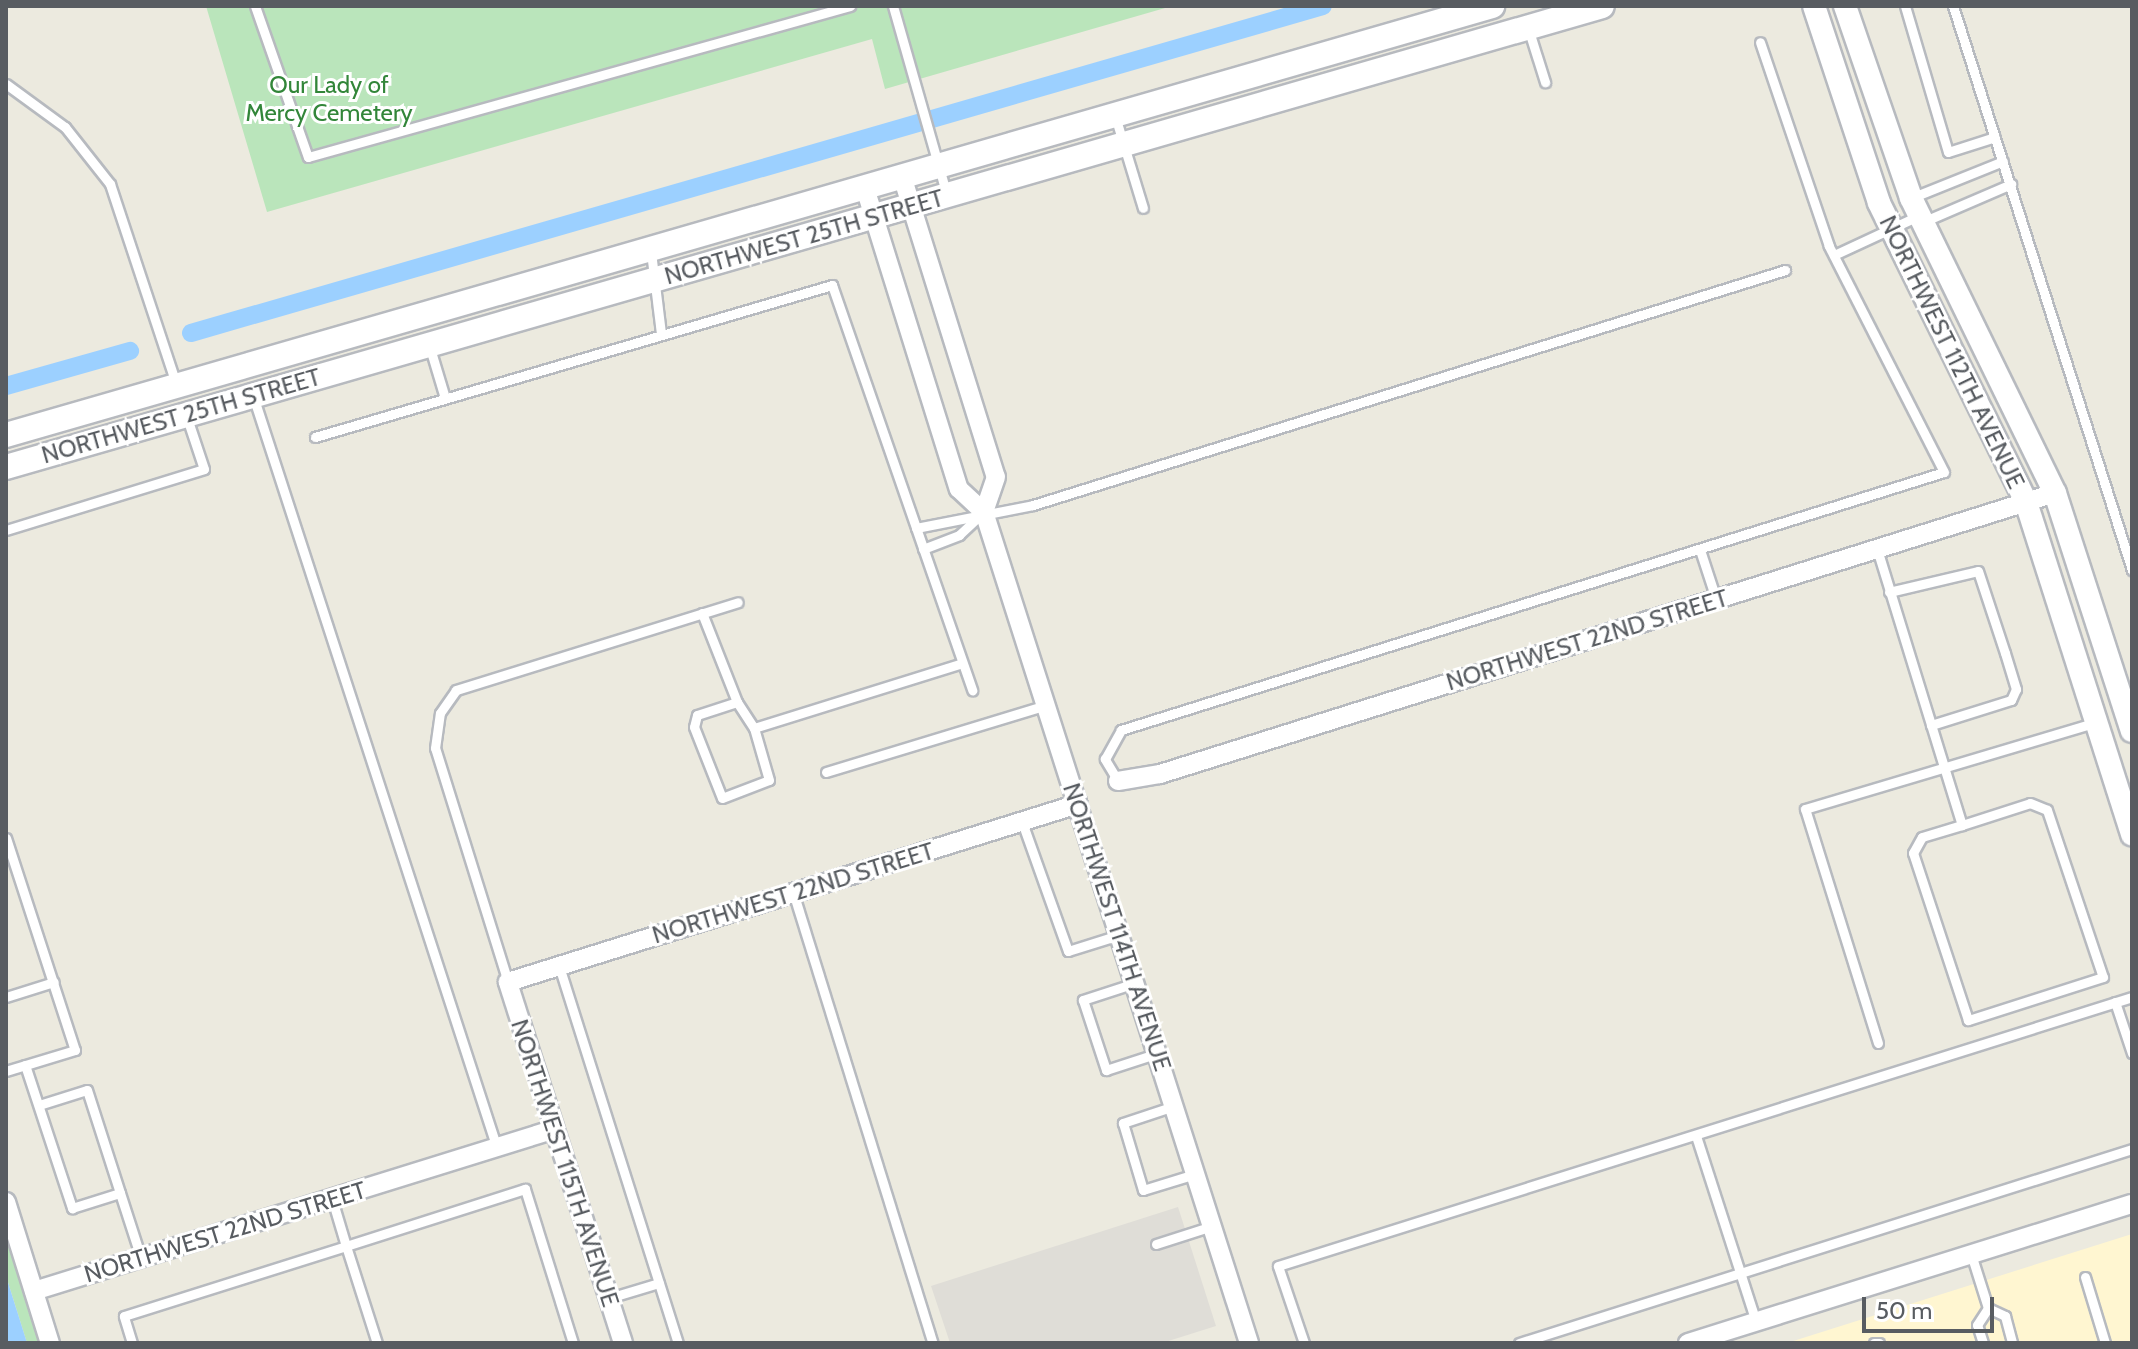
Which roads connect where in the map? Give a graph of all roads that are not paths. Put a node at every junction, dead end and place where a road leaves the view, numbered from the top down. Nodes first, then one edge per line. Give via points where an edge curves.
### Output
1 (255, 6) edge
2 (850, 6) edge
3 (893, 6) edge
4 (1492, 6) edge
5 (1602, 6) edge
6 (1814, 6) edge
7 (1845, 6) edge
8 (1905, 6) edge
9 (1953, 6) edge
10 (1528, 28) junction
11 (1760, 42) dead end
12 (1545, 82) dead end
13 (6, 84) edge
14 (1115, 115) junction
15 (1995, 137) junction
16 (1124, 144) junction
17 (2003, 161) junction
18 (939, 166) junction
19 (902, 176) junction
20 (2011, 184) junction
21 (865, 188) junction
22 (947, 195) junction
23 (911, 205) junction
24 (1143, 208) dead end
25 (1917, 212) junction
26 (874, 216) junction
27 (1891, 230) junction
28 (650, 249) junction
29 (1834, 255) junction
30 (1785, 270) dead end
31 (651, 281) junction
32 (661, 333) junction
33 (429, 345) junction
34 (177, 386) junction
35 (253, 395) junction
36 (445, 398) junction
37 (186, 415) junction
38 (6, 435) edge
39 (315, 437) dead end
40 (6, 467) edge
41 (2055, 493) junction
42 (2026, 502) junction
43 (984, 512) junction
44 (916, 528) junction
45 (6, 530) edge
46 (923, 549) junction
47 (1877, 549) junction
48 (1700, 550) junction
49 (2132, 570) edge
50 (1889, 592) junction
51 (1716, 599) junction
52 (738, 602) dead end
53 (702, 613) junction
54 (960, 664) junction
55 (972, 690) dead end
56 (737, 702) junction
57 (1046, 705) junction
58 (2130, 718) edge
59 (2097, 722) junction
60 (1931, 725) junction
61 (754, 728) junction
62 (1945, 768) junction
63 (826, 772) dead end
64 (1118, 781) joint
65 (1078, 804) junction
66 (1022, 822) junction
67 (1962, 825) junction
68 (2132, 835) edge
69 (6, 838) edge
70 (793, 892) junction
71 (1119, 935) junction
72 (559, 966) junction
73 (54, 982) junction
74 (508, 982) junction
75 (1135, 983) junction
76 (6, 997) edge
77 (2132, 997) edge
78 (2115, 1002) junction
79 (1878, 1043) dead end
80 (1158, 1053) junction
81 (2132, 1053) edge
82 (25, 1065) junction
83 (6, 1071) edge
84 (39, 1105) junction
85 (1174, 1106) junction
86 (552, 1130) junction
87 (1696, 1136) junction
88 (497, 1148) junction
89 (2132, 1149) edge
90 (1195, 1174) junction
91 (120, 1193) junction
92 (332, 1199) junction
93 (6, 1202) edge
94 (2132, 1204) edge
95 (1212, 1226) junction
96 (1156, 1244) dead end
97 (346, 1246) junction
98 (1971, 1254) junction
99 (141, 1258) junction
100 (1739, 1274) junction
101 (2085, 1277) dead end
102 (659, 1283) junction
103 (34, 1291) junction
104 (609, 1298) junction
105 (1988, 1308) junction
106 (1756, 1322) junction
107 (1737, 1336) edge
108 (50, 1343) edge
109 (132, 1343) edge
110 (377, 1343) edge
111 (573, 1343) edge
112 (623, 1343) edge
113 (678, 1343) edge
114 (933, 1343) edge
115 (1249, 1343) edge
116 (1304, 1343) edge
117 (1519, 1343) edge
118 (1688, 1343) edge
119 (1983, 1343) edge
120 (2012, 1343) edge
121 (2105, 1343) edge

1 - 2 lane via 308,157
3 - 18 lane
4 - 14 main road, NORTHWEST 25TH STREET
5 - 10 main road, NORTHWEST 25TH STREET
6 - 27 street, NORTHWEST 112TH AVENUE
7 - 25 street, NORTHWEST 112TH AVENUE
8 - 15 lane via 1948,152
9 - 15 lane
10 - 12 lane
10 - 16 main road, NORTHWEST 25TH STREET
11 - 29 lane
13 - 34 lane via 65,127 110,184
14 - 16 lane
14 - 18 main road, NORTHWEST 25TH STREET
15 - 17 lane
16 - 22 main road, NORTHWEST 25TH STREET
16 - 24 lane
17 - 20 lane
17 - 25 lane
18 - 19 main road, NORTHWEST 25TH STREET
18 - 22 lane
19 - 21 main road, NORTHWEST 25TH STREET
19 - 23 street
20 - 25 lane
20 - 49 lane
21 - 26 street, NORTHWEST 114TH AVENUE
21 - 28 main road, NORTHWEST 25TH STREET
22 - 23 main road, NORTHWEST 25TH STREET
23 - 26 main road, NORTHWEST 25TH STREET
23 - 43 street via 996,477
25 - 27 lane
25 - 41 street, NORTHWEST 112TH AVENUE
26 - 31 main road, NORTHWEST 25TH STREET
26 - 43 street, NORTHWEST 114TH AVENUE via 959,489
27 - 29 lane
27 - 42 street, NORTHWEST 112TH AVENUE
28 - 31 lane
28 - 34 main road, NORTHWEST 25TH STREET
29 - 48 lane via 1944,472
30 - 43 lane via 1033,505
31 - 32 lane
31 - 33 main road, NORTHWEST 25TH STREET
32 - 36 lane
32 - 44 lane via 832,285
33 - 35 main road, NORTHWEST 25TH STREET
33 - 36 lane
34 - 37 main road
34 - 38 main road, NORTHWEST 25TH STREET
35 - 37 main road, NORTHWEST 25TH STREET
35 - 88 lane
36 - 39 lane
37 - 40 main road, NORTHWEST 25TH STREET
37 - 45 lane via 204,469
41 - 42 street, NORTHWEST 22ND STREET
41 - 58 street, NORTHWEST 112TH AVENUE
42 - 47 street, NORTHWEST 22ND STREET
42 - 59 street, NORTHWEST 112TH AVENUE
43 - 44 lane
43 - 46 lane via 959,535
43 - 57 street, NORTHWEST 114TH AVENUE
44 - 46 lane
46 - 54 lane
47 - 50 lane
47 - 51 street, NORTHWEST 22ND STREET
48 - 51 lane
48 - 64 lane via 1121,730 1105,759
50 - 60 lane
50 - 60 lane via 1969,567 1978,571 2005,653 2016,689 2011,700
51 - 64 street, NORTHWEST 22ND STREET via 1160,774
52 - 53 lane
53 - 56 lane
53 - 74 lane via 456,690 440,713 435,748
54 - 55 lane
54 - 61 lane
56 - 61 lane
56 - 61 lane via 697,715 694,727 722,798 769,780
57 - 63 lane
57 - 65 street, NORTHWEST 114TH AVENUE
58 - 59 street
59 - 62 lane
59 - 68 street, NORTHWEST 112TH AVENUE
60 - 62 lane
62 - 67 lane
62 - 79 lane via 1805,809
65 - 66 street, NORTHWEST 22ND STREET
65 - 71 street, NORTHWEST 114TH AVENUE
66 - 70 street, NORTHWEST 22ND STREET
66 - 71 lane via 1068,951
67 - 67 lane via 2030,803 2047,810 2103,977 1968,1020 1913,853 1922,837
69 - 73 lane
70 - 72 street, NORTHWEST 22ND STREET
70 - 114 lane
71 - 75 street, NORTHWEST 114TH AVENUE
72 - 74 street, NORTHWEST 22ND STREET
72 - 102 lane
73 - 76 lane
73 - 82 lane via 75,1050
74 - 86 street, NORTHWEST 115TH AVENUE
75 - 80 street, NORTHWEST 114TH AVENUE
75 - 80 lane via 1083,1000 1106,1070
77 - 78 lane
78 - 81 lane
78 - 87 lane
80 - 85 street, NORTHWEST 114TH AVENUE
82 - 83 lane
82 - 84 lane
84 - 91 lane via 72,1208
84 - 91 lane via 87,1090
85 - 90 street, NORTHWEST 114TH AVENUE
85 - 90 lane via 1123,1123 1143,1190
86 - 88 street, NORTHWEST 22ND STREET
86 - 104 street, NORTHWEST 115TH AVENUE
87 - 100 lane
87 - 116 lane via 1278,1266
88 - 92 street, NORTHWEST 22ND STREET
89 - 100 lane
90 - 95 street, NORTHWEST 114TH AVENUE
91 - 99 lane
92 - 97 lane
92 - 99 street, NORTHWEST 22ND STREET
93 - 103 street
94 - 98 street
95 - 96 lane
95 - 115 street, NORTHWEST 114TH AVENUE
97 - 109 lane via 124,1316
97 - 110 lane
97 - 111 lane via 525,1189
98 - 105 lane
98 - 106 street
99 - 103 street, NORTHWEST 22ND STREET
100 - 106 lane
100 - 117 lane
101 - 121 lane
102 - 104 lane
102 - 113 lane
103 - 108 street
104 - 112 street, NORTHWEST 115TH AVENUE
105 - 119 lane via 1977,1325
105 - 120 lane via 2005,1316
106 - 107 street
107 - 118 street

